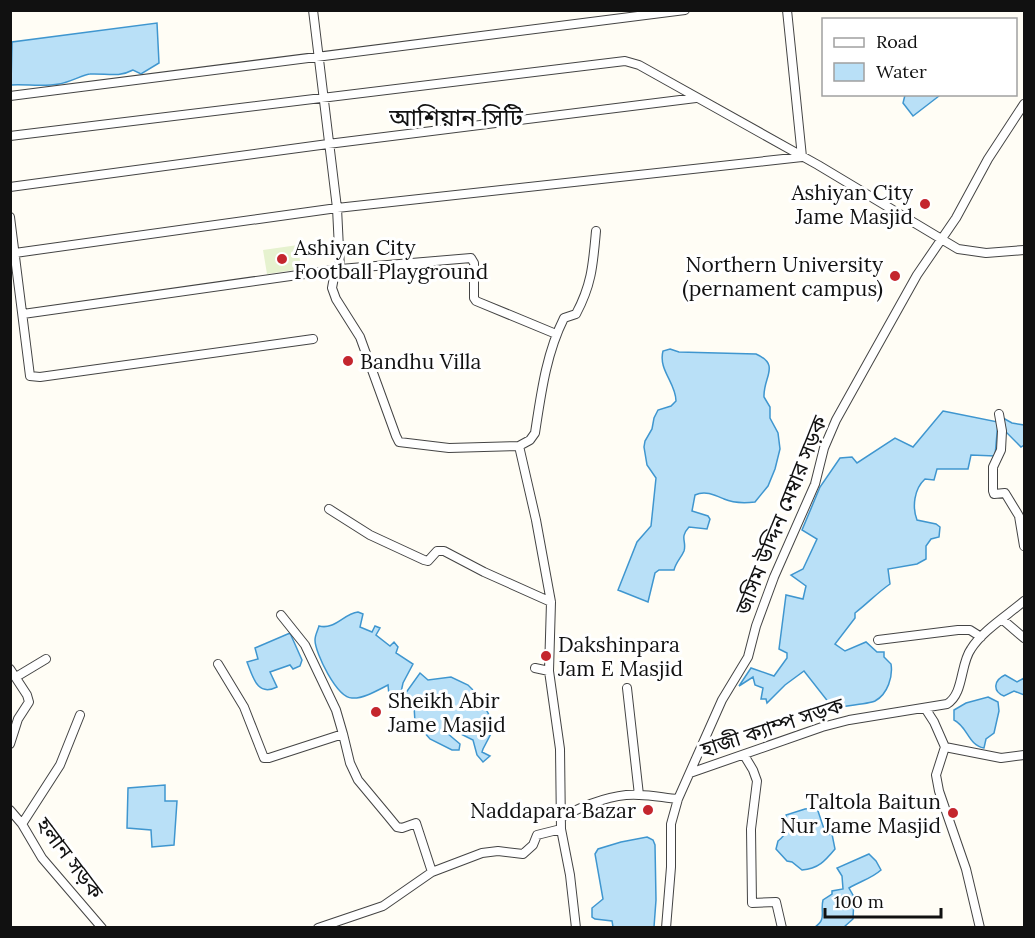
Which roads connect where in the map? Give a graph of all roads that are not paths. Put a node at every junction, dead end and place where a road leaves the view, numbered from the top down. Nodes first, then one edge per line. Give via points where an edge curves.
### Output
1 (313, 10) edge
2 (787, 10) edge
3 (684, 11) edge
4 (318, 57) junction
5 (10, 96) edge
6 (323, 98) junction
7 (696, 98) junction
8 (1024, 104) edge
9 (10, 136) edge
10 (328, 144) junction
11 (802, 157) junction
12 (10, 187) edge
13 (337, 208) junction
14 (10, 217) edge
15 (596, 231) dead end
16 (941, 238) junction
17 (1024, 250) edge
18 (15, 253) junction
19 (340, 269) junction
20 (22, 314) junction
21 (556, 334) junction
22 (313, 339) dead end
23 (999, 414) dead end
24 (519, 446) junction
25 (329, 509) dead end
26 (1024, 546) edge
27 (1024, 601) edge
28 (551, 602) junction
29 (281, 615) dead end
30 (1003, 620) junction
31 (981, 636) junction
32 (1024, 638) edge
33 (878, 640) dead end
34 (46, 659) dead end
35 (218, 664) dead end
36 (534, 668) dead end
37 (10, 669) edge
38 (549, 671) junction
39 (16, 677) junction
40 (627, 688) dead end
41 (925, 708) junction
42 (80, 715) dead end
43 (343, 734) junction
44 (10, 744) edge
45 (945, 747) junction
46 (744, 755) junction
47 (1024, 755) edge
48 (690, 773) junction
49 (639, 795) junction
50 (678, 800) junction
51 (12, 811) edge
52 (562, 817) junction
53 (10, 821) edge
54 (22, 824) junction
55 (561, 829) junction
56 (432, 873) junction
57 (102, 927) edge
58 (318, 927) edge
59 (573, 927) edge
60 (666, 927) edge
61 (782, 927) edge
62 (980, 927) edge

1 - 4 street
2 - 11 street
3 - 4 street
4 - 5 street
4 - 6 street
6 - 7 street via 625,61
6 - 9 street
6 - 10 street
7 - 10 street
7 - 11 street
8 - 16 street, জসিম উদ্দিন মেম্বার সড়ক
10 - 12 street
10 - 13 street
11 - 13 street
11 - 16 street
13 - 18 street
13 - 19 street
14 - 18 street
15 - 21 street via 591,278 584,299 576,314 564,318
16 - 17 street via 958,249 986,253
16 - 48 street, জসিম উদ্দিন মেম্বার সড়ক via 832,429 815,484 770,587 748,657 722,700
18 - 20 street
19 - 20 street
19 - 21 street via 471,258 476,301
19 - 24 street via 334,278 336,299 360,337 399,442 449,448
20 - 22 street via 30,376 34,377
21 - 24 street via 543,379 535,434
23 - 26 street via 1001,450 993,467 993,491 1005,494 1019,516
24 - 28 street
25 - 28 street via 370,535 423,560 444,551
27 - 30 street, হাজী ক্যাম্প সড়ক
28 - 38 street
29 - 43 street via 305,645
30 - 31 street, হাজী ক্যাম্প সড়ক
30 - 32 street
31 - 33 street via 970,630 958,630
31 - 41 street, হাজী ক্যাম্প সড়ক via 965,660 951,702
34 - 39 street
35 - 43 street via 244,707 264,758
36 - 38 street
37 - 39 street
38 - 52 street via 560,749
39 - 44 street via 28,702
40 - 49 street
41 - 45 street
41 - 46 street, হাজী ক্যাম্প সড়ক via 822,727
42 - 54 street via 60,765
43 - 56 street via 358,780 397,827 416,823
45 - 47 street via 1001,758
45 - 62 street via 936,775 939,791 966,869
46 - 48 street, হাজী ক্যাম্প সড়ক
46 - 61 street via 757,782 751,829 752,903 776,902
48 - 50 street, জসিম উদ্দিন মেম্বার সড়ক
49 - 50 street
49 - 52 street via 583,806
50 - 60 street, জসিম উদ্দিন মেম্বার সড়ক via 671,824
51 - 53 street
51 - 54 street, হলান সড়ক
52 - 55 street
54 - 57 street, হলান সড়ক via 42,858
55 - 56 street via 537,835 523,854 482,853
55 - 59 street via 570,875
56 - 58 street via 383,906

